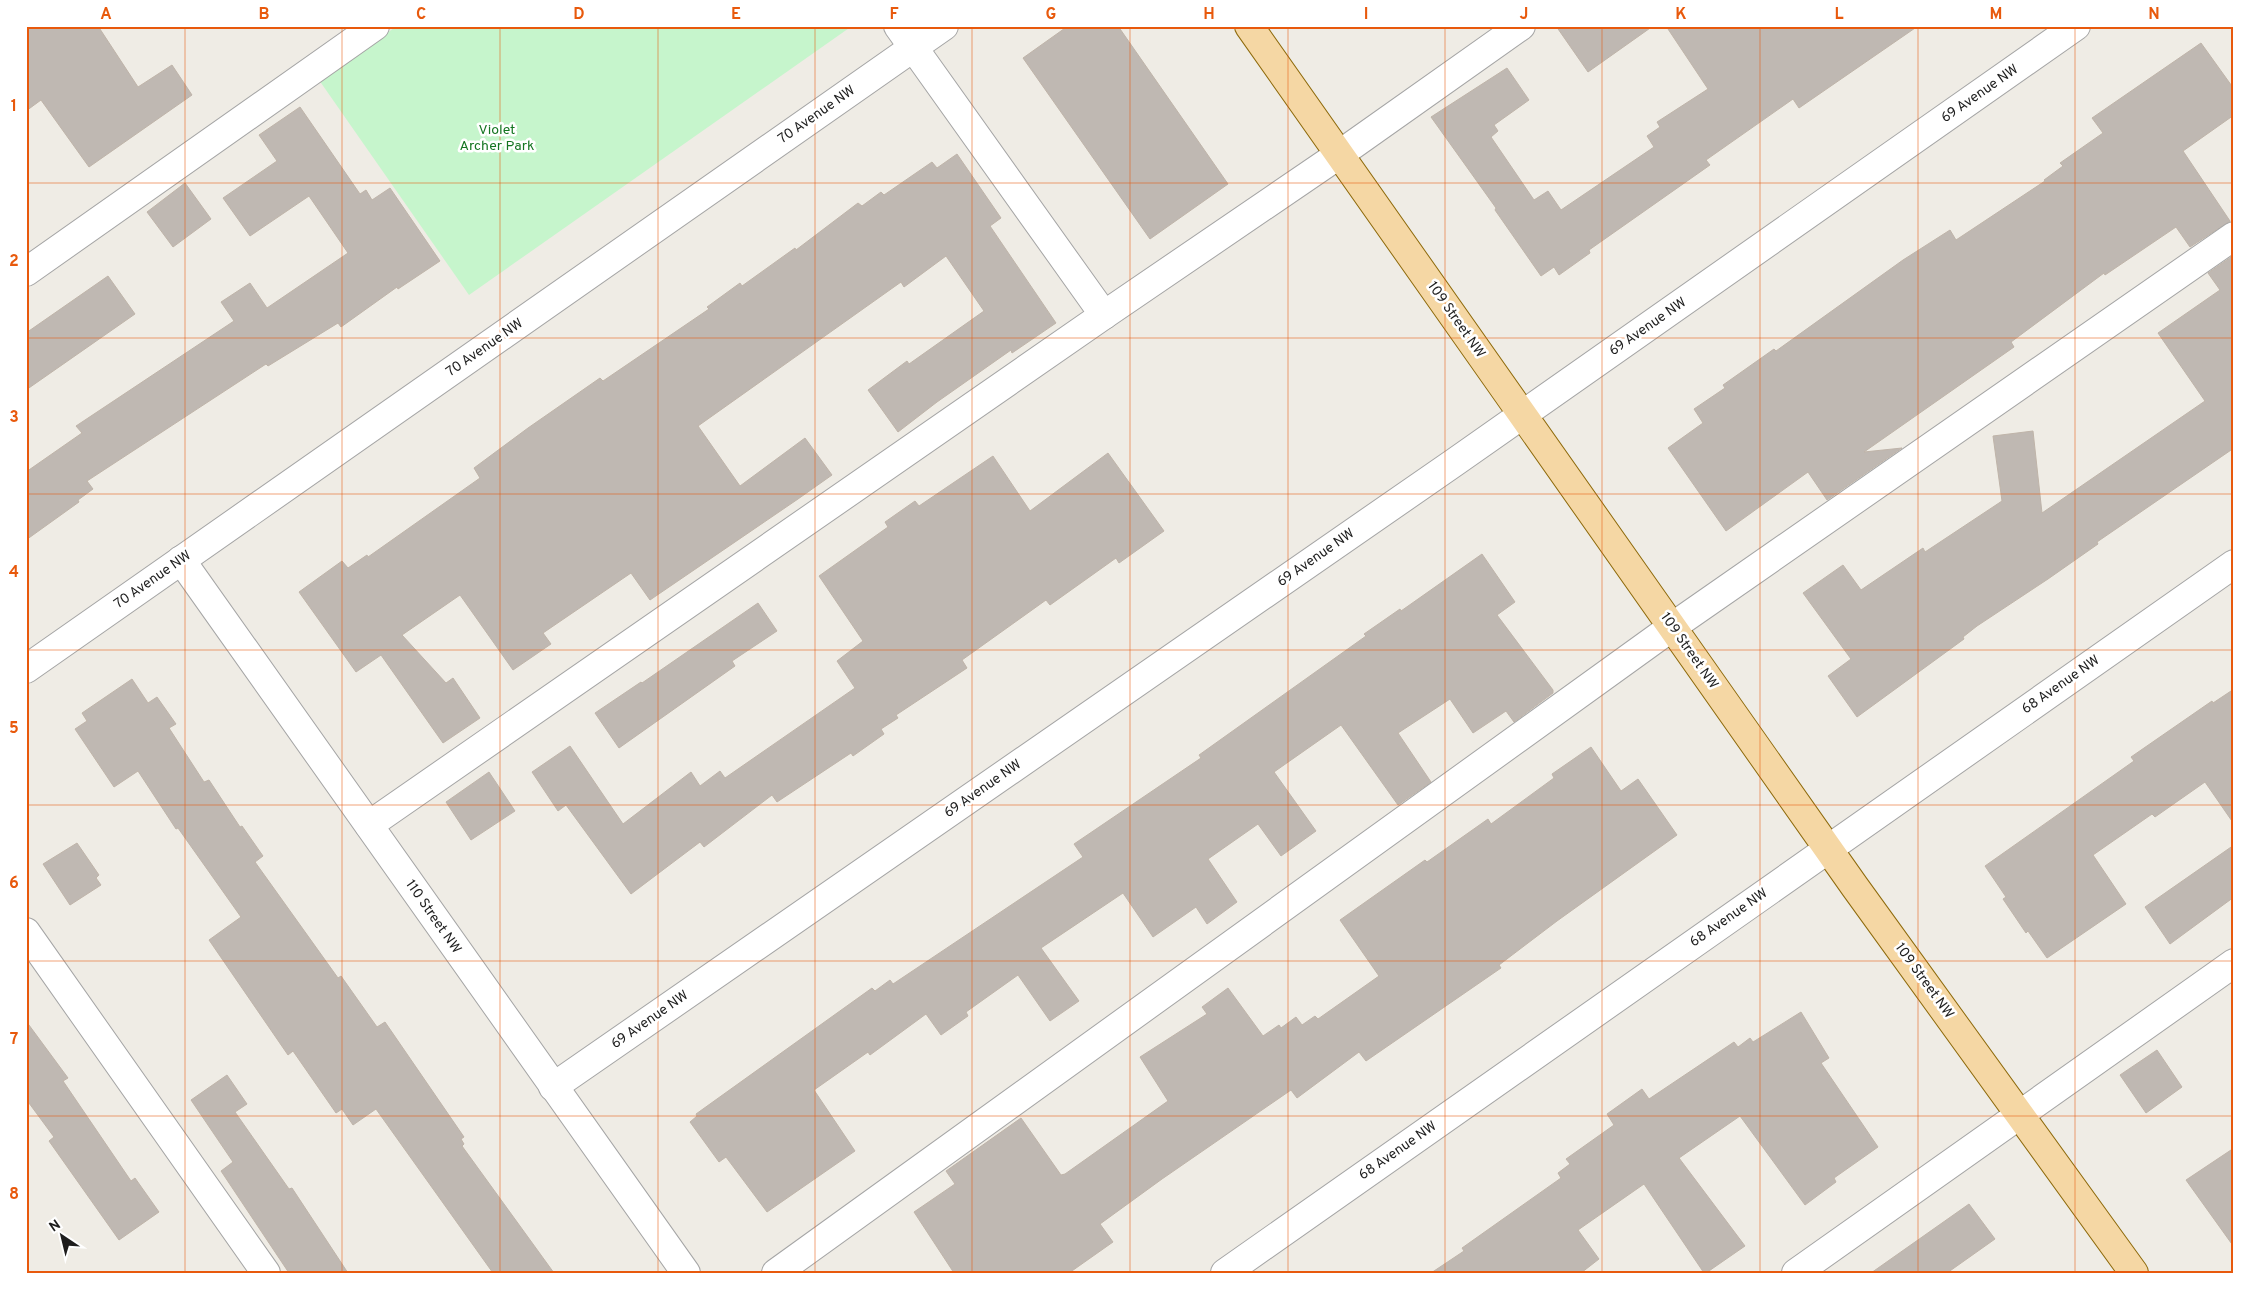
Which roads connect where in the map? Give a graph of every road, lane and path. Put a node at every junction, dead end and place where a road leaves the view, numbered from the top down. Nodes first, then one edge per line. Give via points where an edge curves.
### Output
1 (375, 26) edge
2 (944, 26) edge
3 (1249, 26) edge
4 (1521, 26) edge
5 (2076, 26) edge
6 (906, 37) edge
7 (1340, 154) junction
8 (2234, 236) edge
9 (26, 272) edge
10 (1104, 315) junction
11 (1523, 415) junction
12 (181, 560) junction
13 (2234, 564) edge
14 (1672, 628) junction
15 (26, 669) edge
16 (369, 825) junction
17 (1828, 848) junction
18 (26, 932) edge
19 (2234, 963) edge
20 (553, 1087) junction
21 (2020, 1113) junction
22 (266, 1273) edge
23 (686, 1273) edge
24 (776, 1273) edge
25 (1225, 1273) edge
26 (1796, 1273) edge
27 (2134, 1273) edge

1 - 9 street
2 - 6 street, 70 Avenue NW
3 - 7 main road, 109 Street NW
4 - 7 street
5 - 11 street, 69 Avenue NW
6 - 10 street
6 - 12 street, 70 Avenue NW
7 - 10 street
7 - 11 main road, 109 Street NW
8 - 14 street
10 - 16 street
11 - 14 main road, 109 Street NW
11 - 20 street, 69 Avenue NW
12 - 15 street, 70 Avenue NW
12 - 16 street, 110 Street NW
13 - 17 street, 68 Avenue NW
14 - 17 main road, 109 Street NW
14 - 24 street
16 - 20 street, 110 Street NW
17 - 21 main road, 109 Street NW
17 - 25 street, 68 Avenue NW
18 - 22 street
19 - 21 street
20 - 23 street, 110 Street NW
21 - 26 street
21 - 27 main road, 109 Street NW

